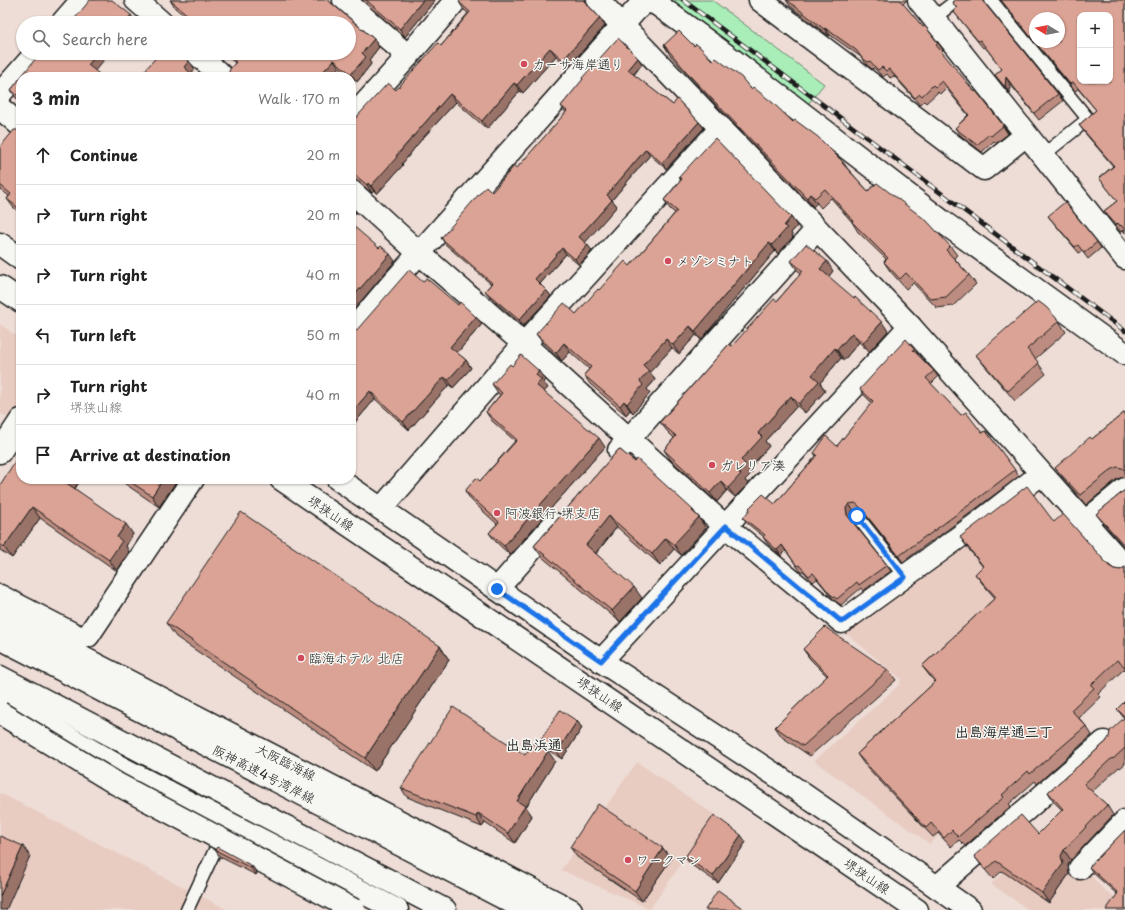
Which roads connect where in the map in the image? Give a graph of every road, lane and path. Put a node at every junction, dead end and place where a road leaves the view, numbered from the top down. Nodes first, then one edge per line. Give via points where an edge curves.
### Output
1 (82, 0) edge
2 (136, 0) edge
3 (344, 0) edge
4 (456, 0) edge
5 (598, 0) edge
6 (760, 0) edge
7 (919, 0) edge
8 (957, 0) edge
9 (991, 0) edge
10 (68, 16) edge
11 (154, 16) edge
12 (934, 18) junction
13 (622, 26) junction
14 (408, 56) junction
15 (30, 60) edge
16 (202, 60) edge
17 (19, 72) edge
18 (213, 72) edge
19 (16, 76) edge
20 (0, 94) edge
21 (0, 108) edge
22 (356, 113) edge
23 (16, 122) edge
24 (721, 128) junction
25 (1026, 135) junction
26 (1042, 156) junction
27 (356, 196) edge
28 (817, 229) junction
29 (0, 244) edge
30 (419, 253) junction
31 (16, 255) edge
32 (1125, 258) edge
33 (0, 287) edge
34 (16, 298) edge
35 (356, 326) edge
36 (910, 326) junction
37 (524, 344) junction
38 (1125, 354) edge
39 (16, 428) edge
40 (629, 439) junction
41 (0, 452) edge
42 (608, 463) edge
43 (1041, 474) junction
44 (190, 484) edge
45 (288, 484) edge
46 (345, 484) edge
47 (1125, 489) edge
48 (382, 509) junction
49 (566, 511) edge
50 (857, 516) dead end
51 (1085, 522) junction
52 (726, 526) junction
53 (1122, 558) edge
54 (905, 577) junction
55 (497, 589) junction
56 (0, 596) edge
57 (0, 615) edge
58 (0, 638) edge
59 (601, 661) junction
60 (0, 677) edge
61 (0, 698) edge
62 (0, 713) edge
63 (1104, 742) edge
64 (289, 786) junction
65 (1125, 820) edge
66 (227, 823) junction
67 (1080, 868) dead end
68 (937, 887) junction
69 (390, 908) edge
70 (187, 910) edge
71 (354, 910) edge
72 (445, 910) edge
73 (527, 910) edge
74 (557, 910) edge
75 (571, 910) edge
76 (917, 910) edge
77 (970, 910) edge

1 - 10 main road
2 - 11 main road
3 - 14 main road
4 - 14 main road
5 - 13 main road
6 - 25 main road via 984,170
7 - 12 main road
8 - 12 lane
9 - 26 lane via 1088,119
12 - 25 main road
13 - 24 main road
13 - 30 main road
13 - 38 main road via 643,4 650,1 658,5 943,222
14 - 22 main road
15 - 17 main road
16 - 18 main road
19 - 20 main road
21 - 23 main road
24 - 28 main road
24 - 37 main road
25 - 26 main road
26 - 32 main road
27 - 30 main road
28 - 36 main road
28 - 40 main road
29 - 31 main road
30 - 35 main road
30 - 37 main road
33 - 34 main road
36 - 43 main road
36 - 52 main road
37 - 40 main road
37 - 48 main road
39 - 41 main road
40 - 42 main road
40 - 52 main road
43 - 51 main road
43 - 54 main road
44 - 56 main road via 88,636 81,638
45 - 76 main road, 堺狭山線
46 - 48 main road
47 - 51 main road
48 - 55 main road
49 - 55 main road
50 - 54 lane
51 - 53 main road
52 - 54 main road via 842,622
52 - 59 main road
55 - 59 main road
57 - 75 main road, 大阪臨海線
58 - 64 main road, 阪神高速4号湾岸線
59 - 68 main road via 774,774
60 - 72 main road
61 - 66 main road via 118,766
62 - 71 main road, bridge via 117,784
63 - 68 main road
64 - 73 main road, 阪神高速4号湾岸線
64 - 74 main road
65 - 67 main road
66 - 69 main road
66 - 70 lane
68 - 77 main road

